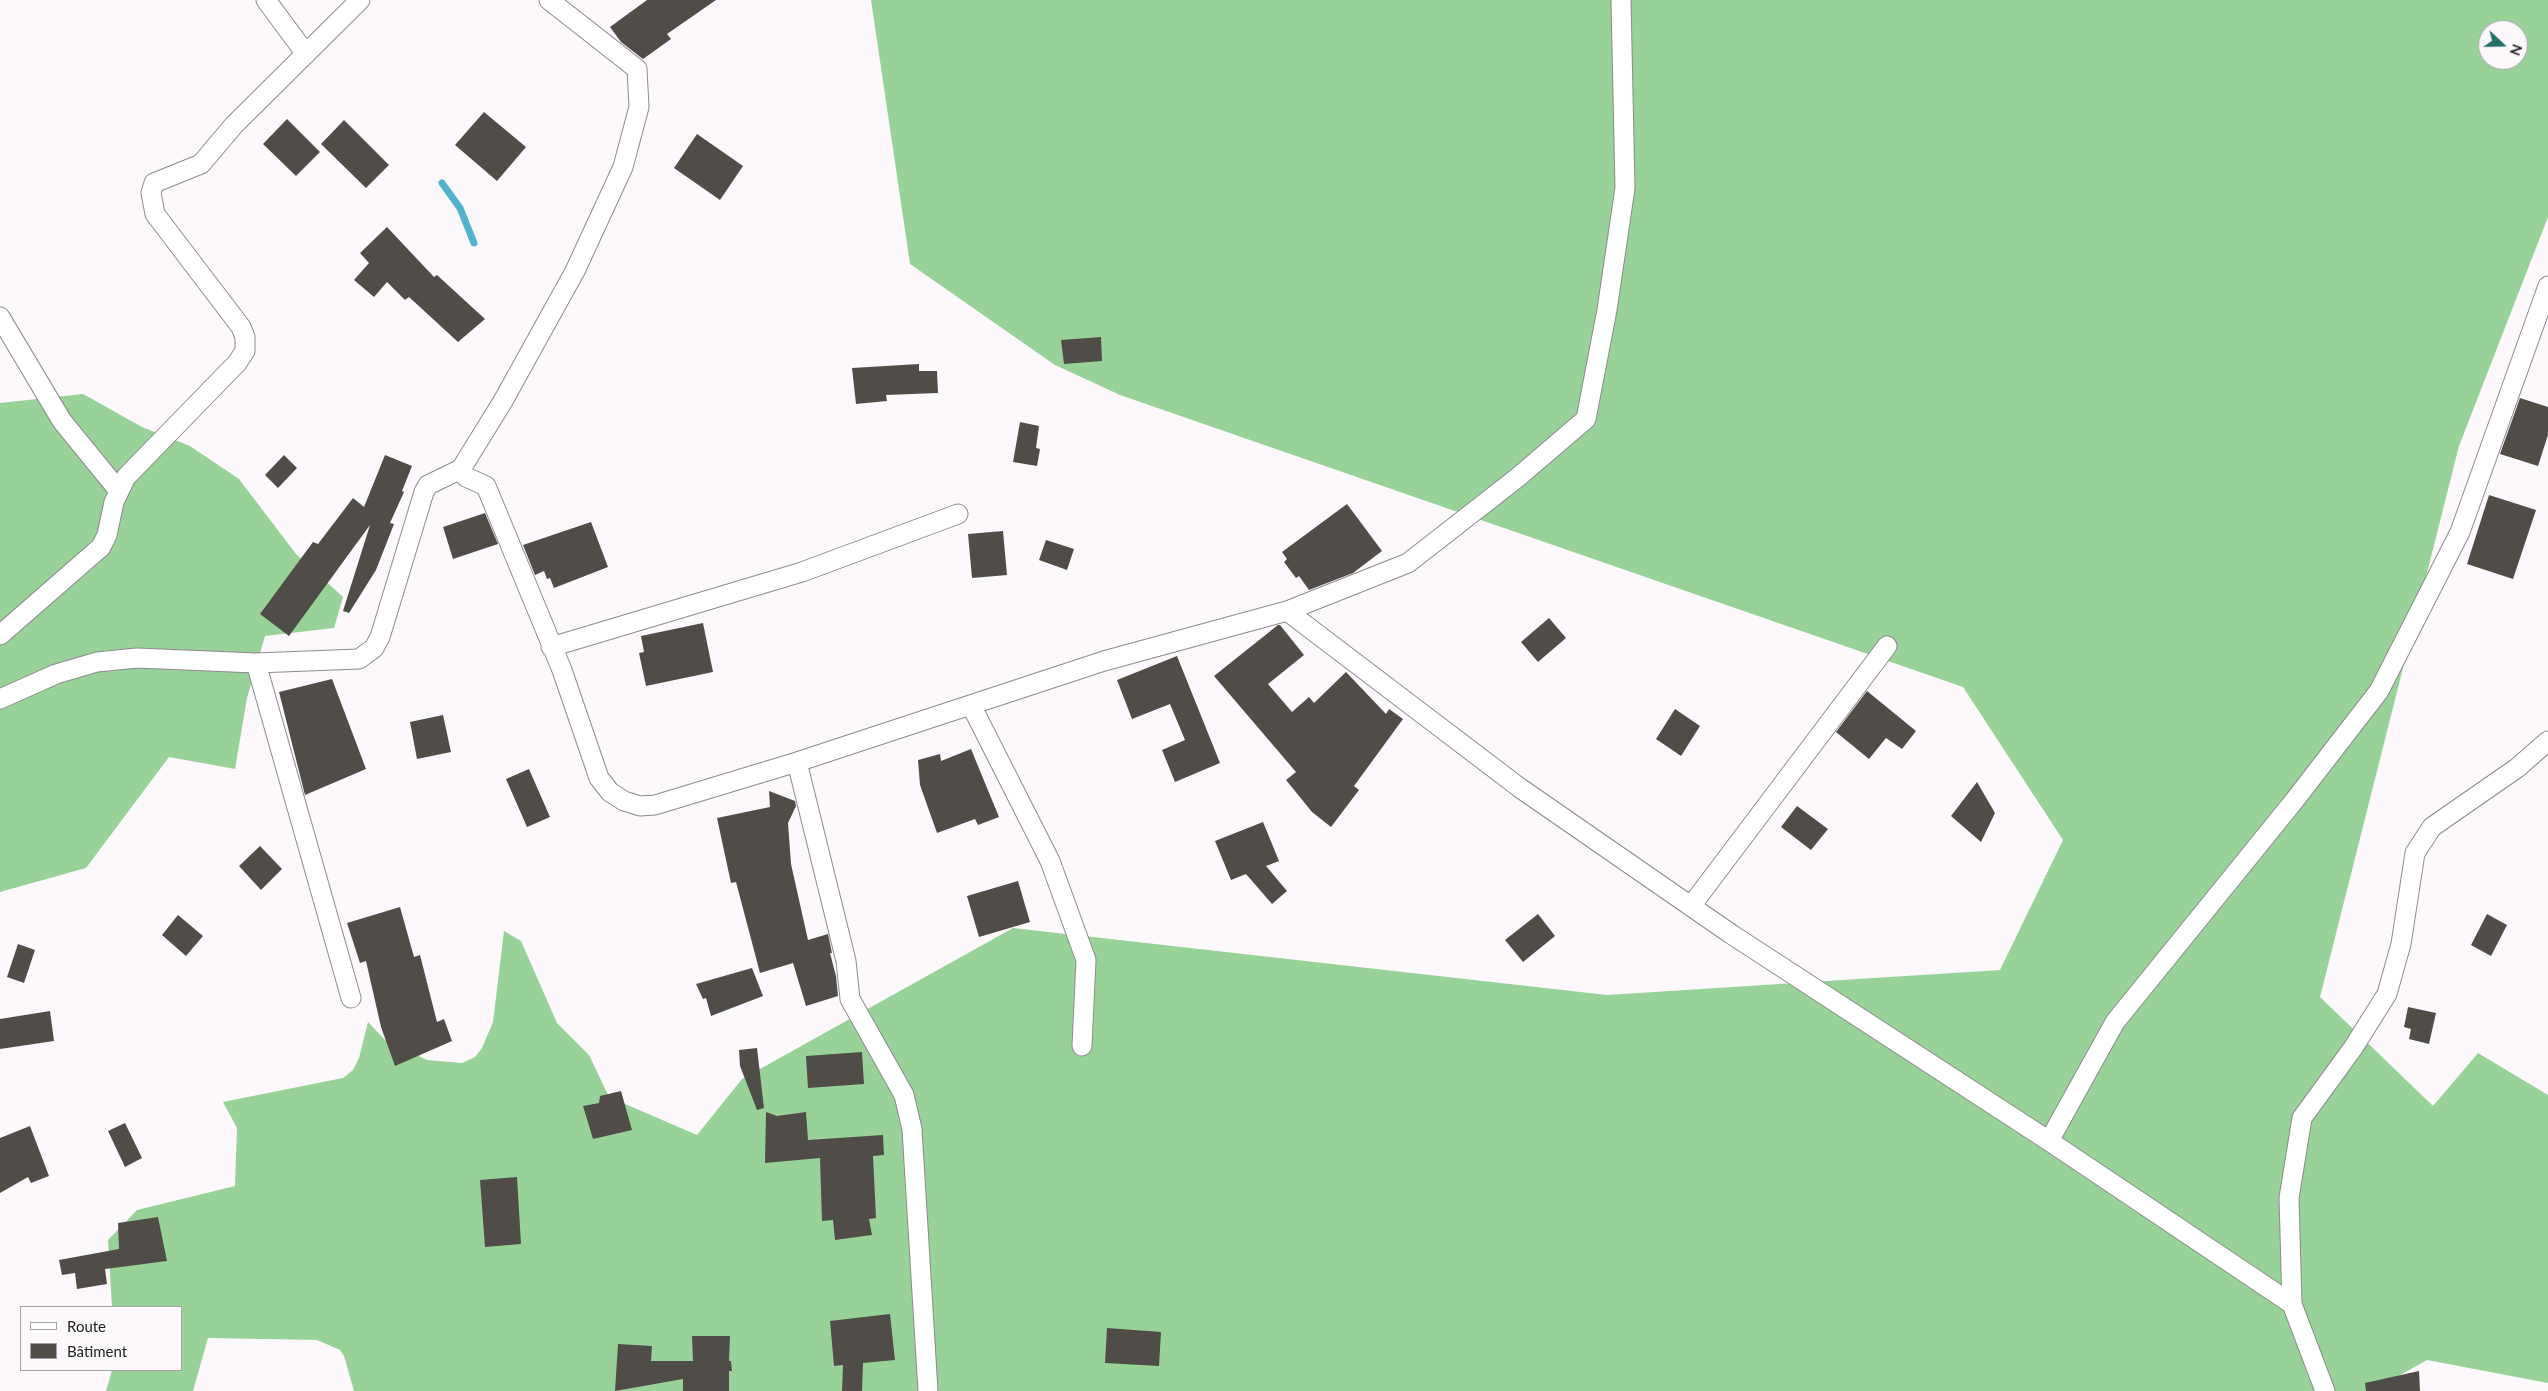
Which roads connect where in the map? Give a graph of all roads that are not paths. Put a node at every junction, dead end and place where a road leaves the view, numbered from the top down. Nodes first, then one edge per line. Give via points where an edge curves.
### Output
1 (266, 0) edge
2 (360, 0) edge
3 (549, 0) edge
4 (1621, 0) edge
5 (306, 54) junction
6 (2548, 286) edge
7 (0, 317) edge
8 (461, 469) junction
9 (119, 491) junction
10 (958, 514) dead end
11 (1287, 610) junction
12 (0, 635) edge
13 (1887, 646) dead end
14 (551, 647) junction
15 (256, 663) junction
16 (0, 699) edge
17 (971, 705) junction
18 (2548, 741) edge
19 (797, 762) junction
20 (1691, 906) junction
21 (351, 998) dead end
22 (1082, 1046) dead end
23 (2049, 1140) junction
24 (2292, 1304) junction
25 (928, 1391) edge
26 (2325, 1391) edge

1 - 5 street
2 - 5 street
3 - 8 street via 637,68 638,107 623,167 575,272
4 - 11 street via 1625,188 1607,310 1586,419 1408,563
5 - 9 street via 234,125 201,164 154,183 151,193 155,214 241,327 246,337 245,351 126,477
6 - 23 street via 2460,532 2379,691 2115,1022
7 - 9 street via 62,421
8 - 14 street via 466,477 486,486
8 - 15 street via 428,485 424,492 374,648 359,659
9 - 12 street via 101,547
10 - 14 street via 802,572
11 - 17 street via 1104,661
11 - 20 street via 1520,788
13 - 20 street
14 - 19 street via 599,778 610,792 624,801 640,806 655,805
15 - 16 street via 137,658 97,662 56,674
15 - 21 street
17 - 19 street
17 - 22 street via 1050,861 1086,960
18 - 24 street via 2517,768 2432,827 2415,853 2401,944 2387,994 2302,1118 2288,1198
19 - 25 street via 846,961 850,999 904,1095 912,1129
20 - 23 street
23 - 24 street
24 - 26 street

